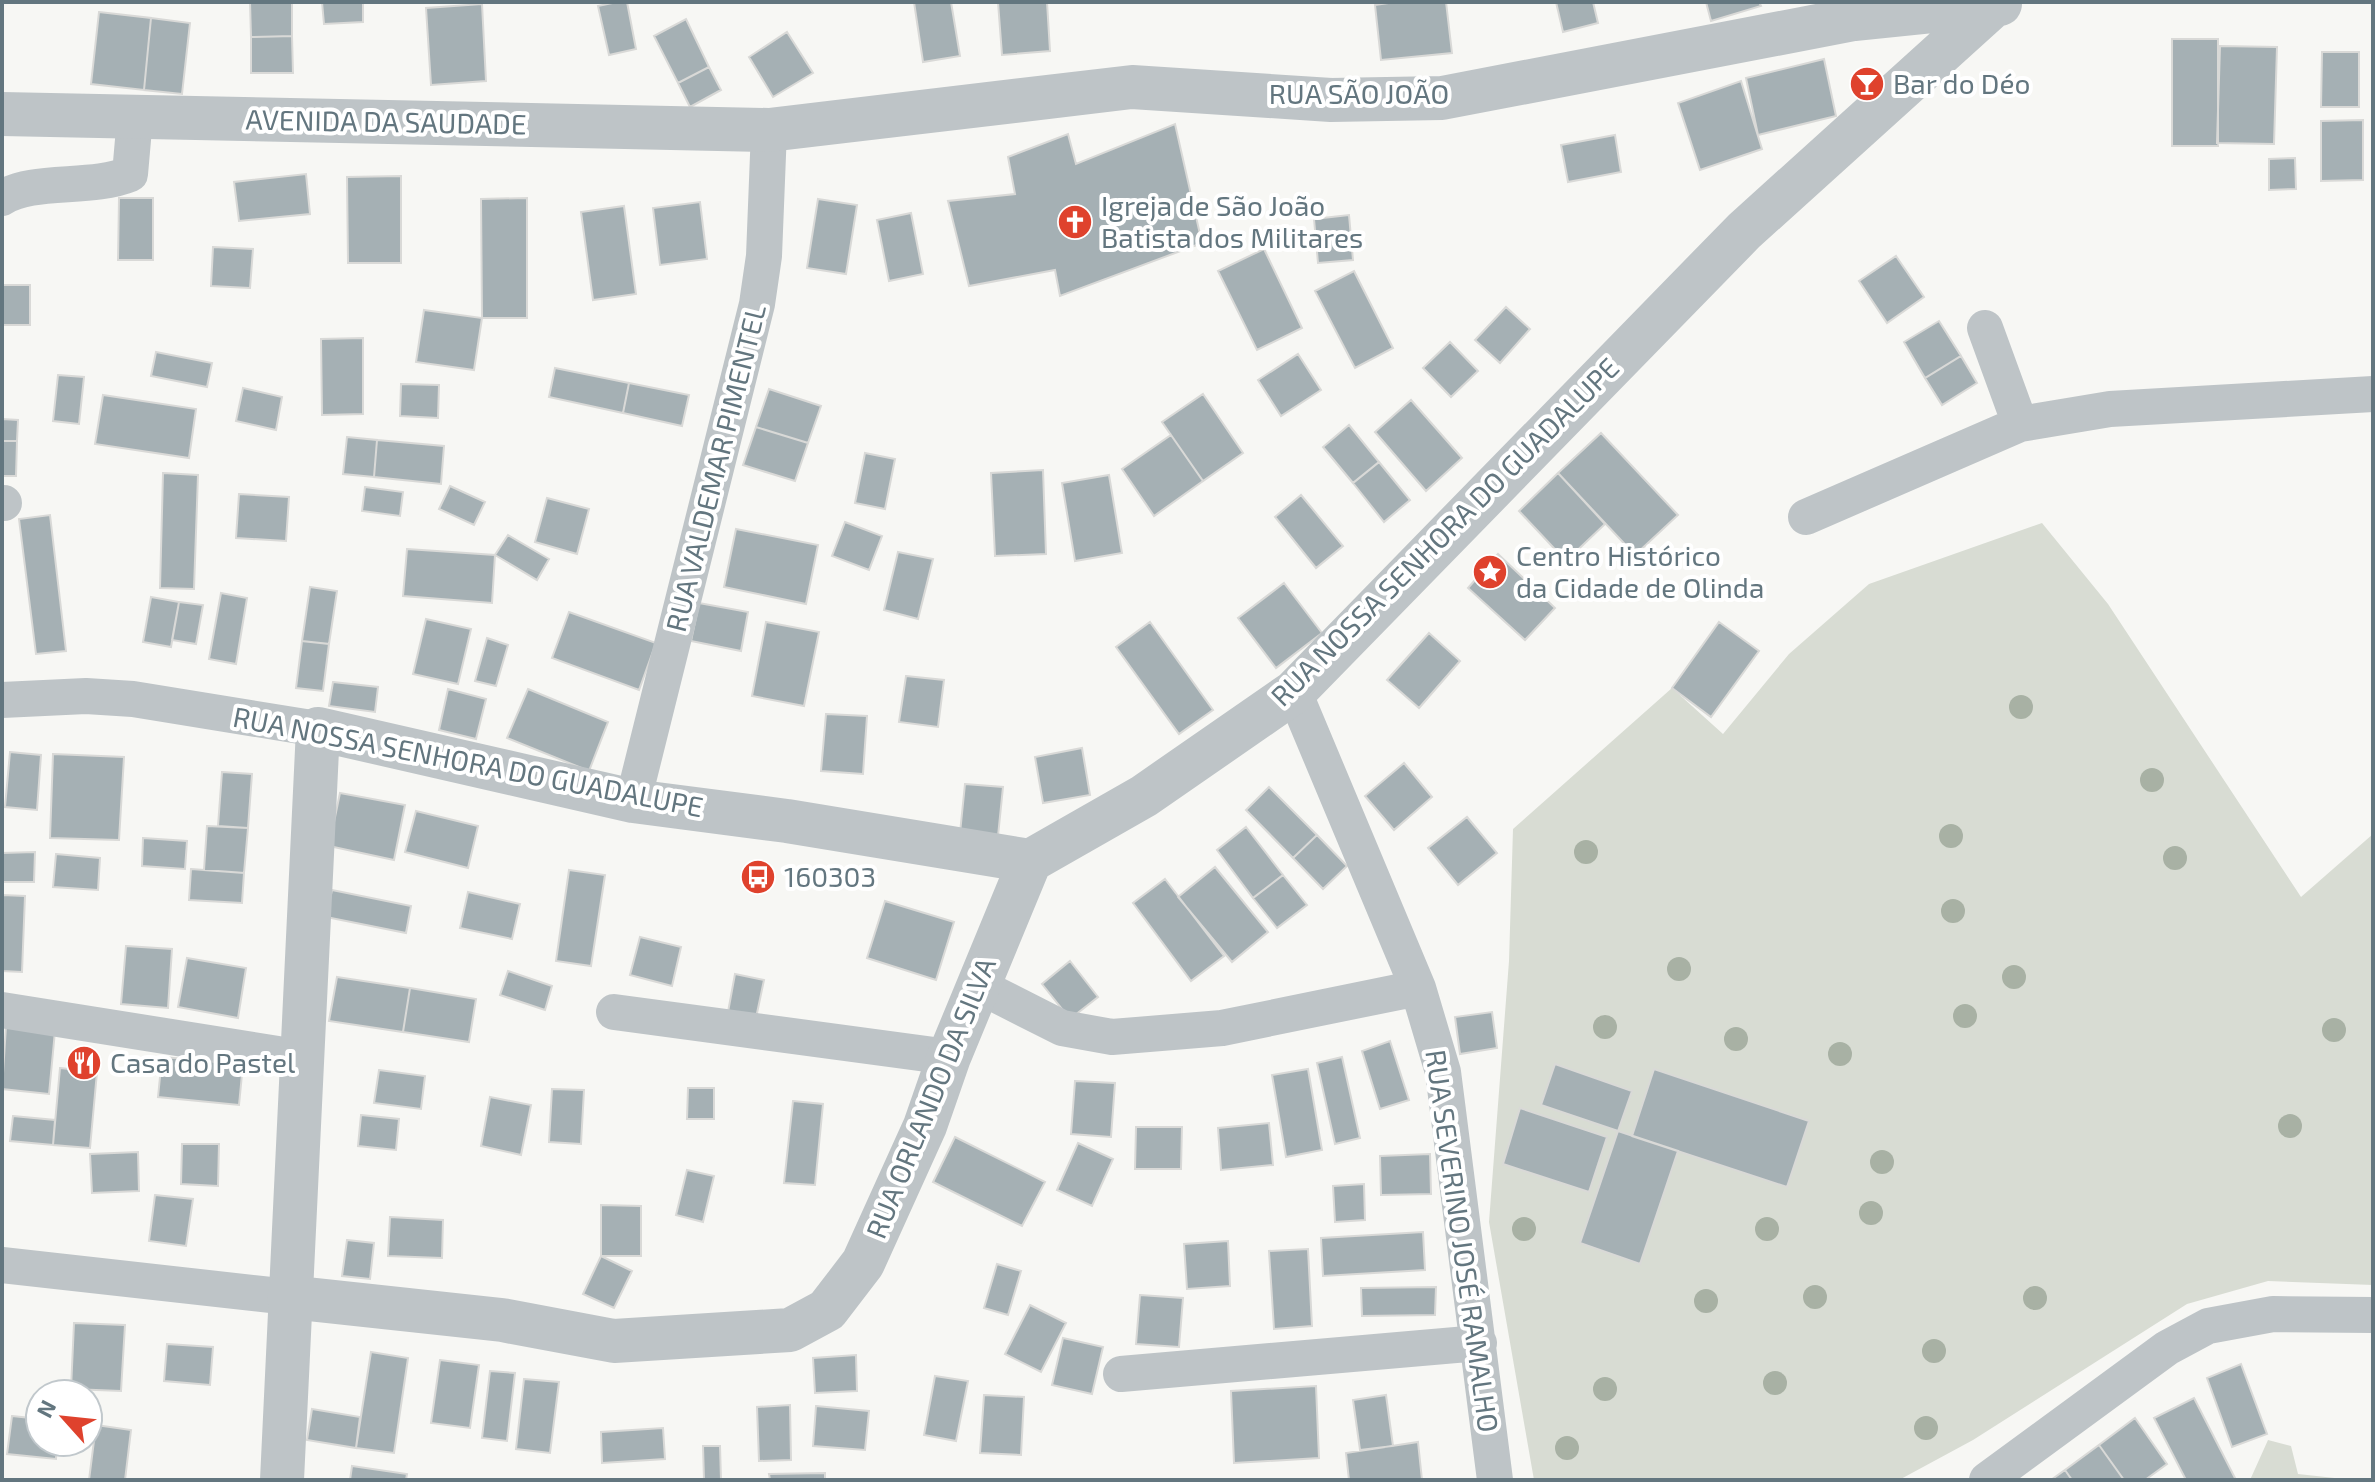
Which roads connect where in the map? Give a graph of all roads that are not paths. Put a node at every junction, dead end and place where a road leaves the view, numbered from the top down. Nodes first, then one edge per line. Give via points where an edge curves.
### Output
1 (2000, 4) edge
2 (2, 114) edge
3 (135, 117) junction
4 (769, 130) junction
5 (2, 198) edge
6 (1985, 328) dead end
7 (2373, 394) edge
8 (2020, 424) junction
9 (1806, 517) dead end
10 (1294, 692) junction
11 (2, 700) edge
12 (318, 729) junction
13 (633, 801) junction
14 (1030, 861) junction
15 (977, 985) junction
16 (1418, 988) junction
17 (2, 1010) edge
18 (614, 1012) dead end
19 (949, 1057) junction
20 (303, 1058) junction
21 (2, 1265) edge
22 (289, 1297) junction
23 (2373, 1315) edge
24 (1479, 1343) junction
25 (1121, 1374) dead end
26 (282, 1480) edge
27 (1495, 1480) edge
28 (1987, 1480) edge

1 - 4 street, RUA SÃO JOÃO via 1854,19 1442,98 1331,100 1132,87
1 - 10 street, RUA NOSSA SENHORA DO GUADALUPE via 1744,231
2 - 3 street, AVENIDA DA SAUDADE
3 - 4 street, AVENIDA DA SAUDADE
3 - 5 street via 130,174 82,186 12,191
4 - 13 street, RUA VALDEMAR PIMENTEL via 757,304
6 - 8 street
7 - 8 street via 2110,409
8 - 9 street
10 - 14 street, RUA NOSSA SENHORA DO GUADALUPE via 1144,796
10 - 16 street, RUA SEVERINO JOSÉ RAMALHO
11 - 12 street, RUA NOSSA SENHORA DO GUADALUPE via 133,699
12 - 13 street, RUA NOSSA SENHORA DO GUADALUPE
12 - 20 street
13 - 14 street, RUA NOSSA SENHORA DO GUADALUPE
14 - 15 street, RUA ORLANDO DA SILVA
15 - 16 street via 1062,1028 1112,1037 1222,1028
15 - 19 street, RUA ORLANDO DA SILVA
16 - 24 street, RUA SEVERINO JOSÉ RAMALHO via 1443,1072
17 - 20 street
18 - 19 street
19 - 22 street, RUA ORLANDO DA SILVA via 925,1126 863,1263 827,1310 790,1330 614,1341 502,1320
20 - 22 street
21 - 22 street
22 - 26 street
23 - 28 street via 2273,1314 2208,1326 2167,1348
24 - 25 street
24 - 27 street, RUA SEVERINO JOSÉ RAMALHO

